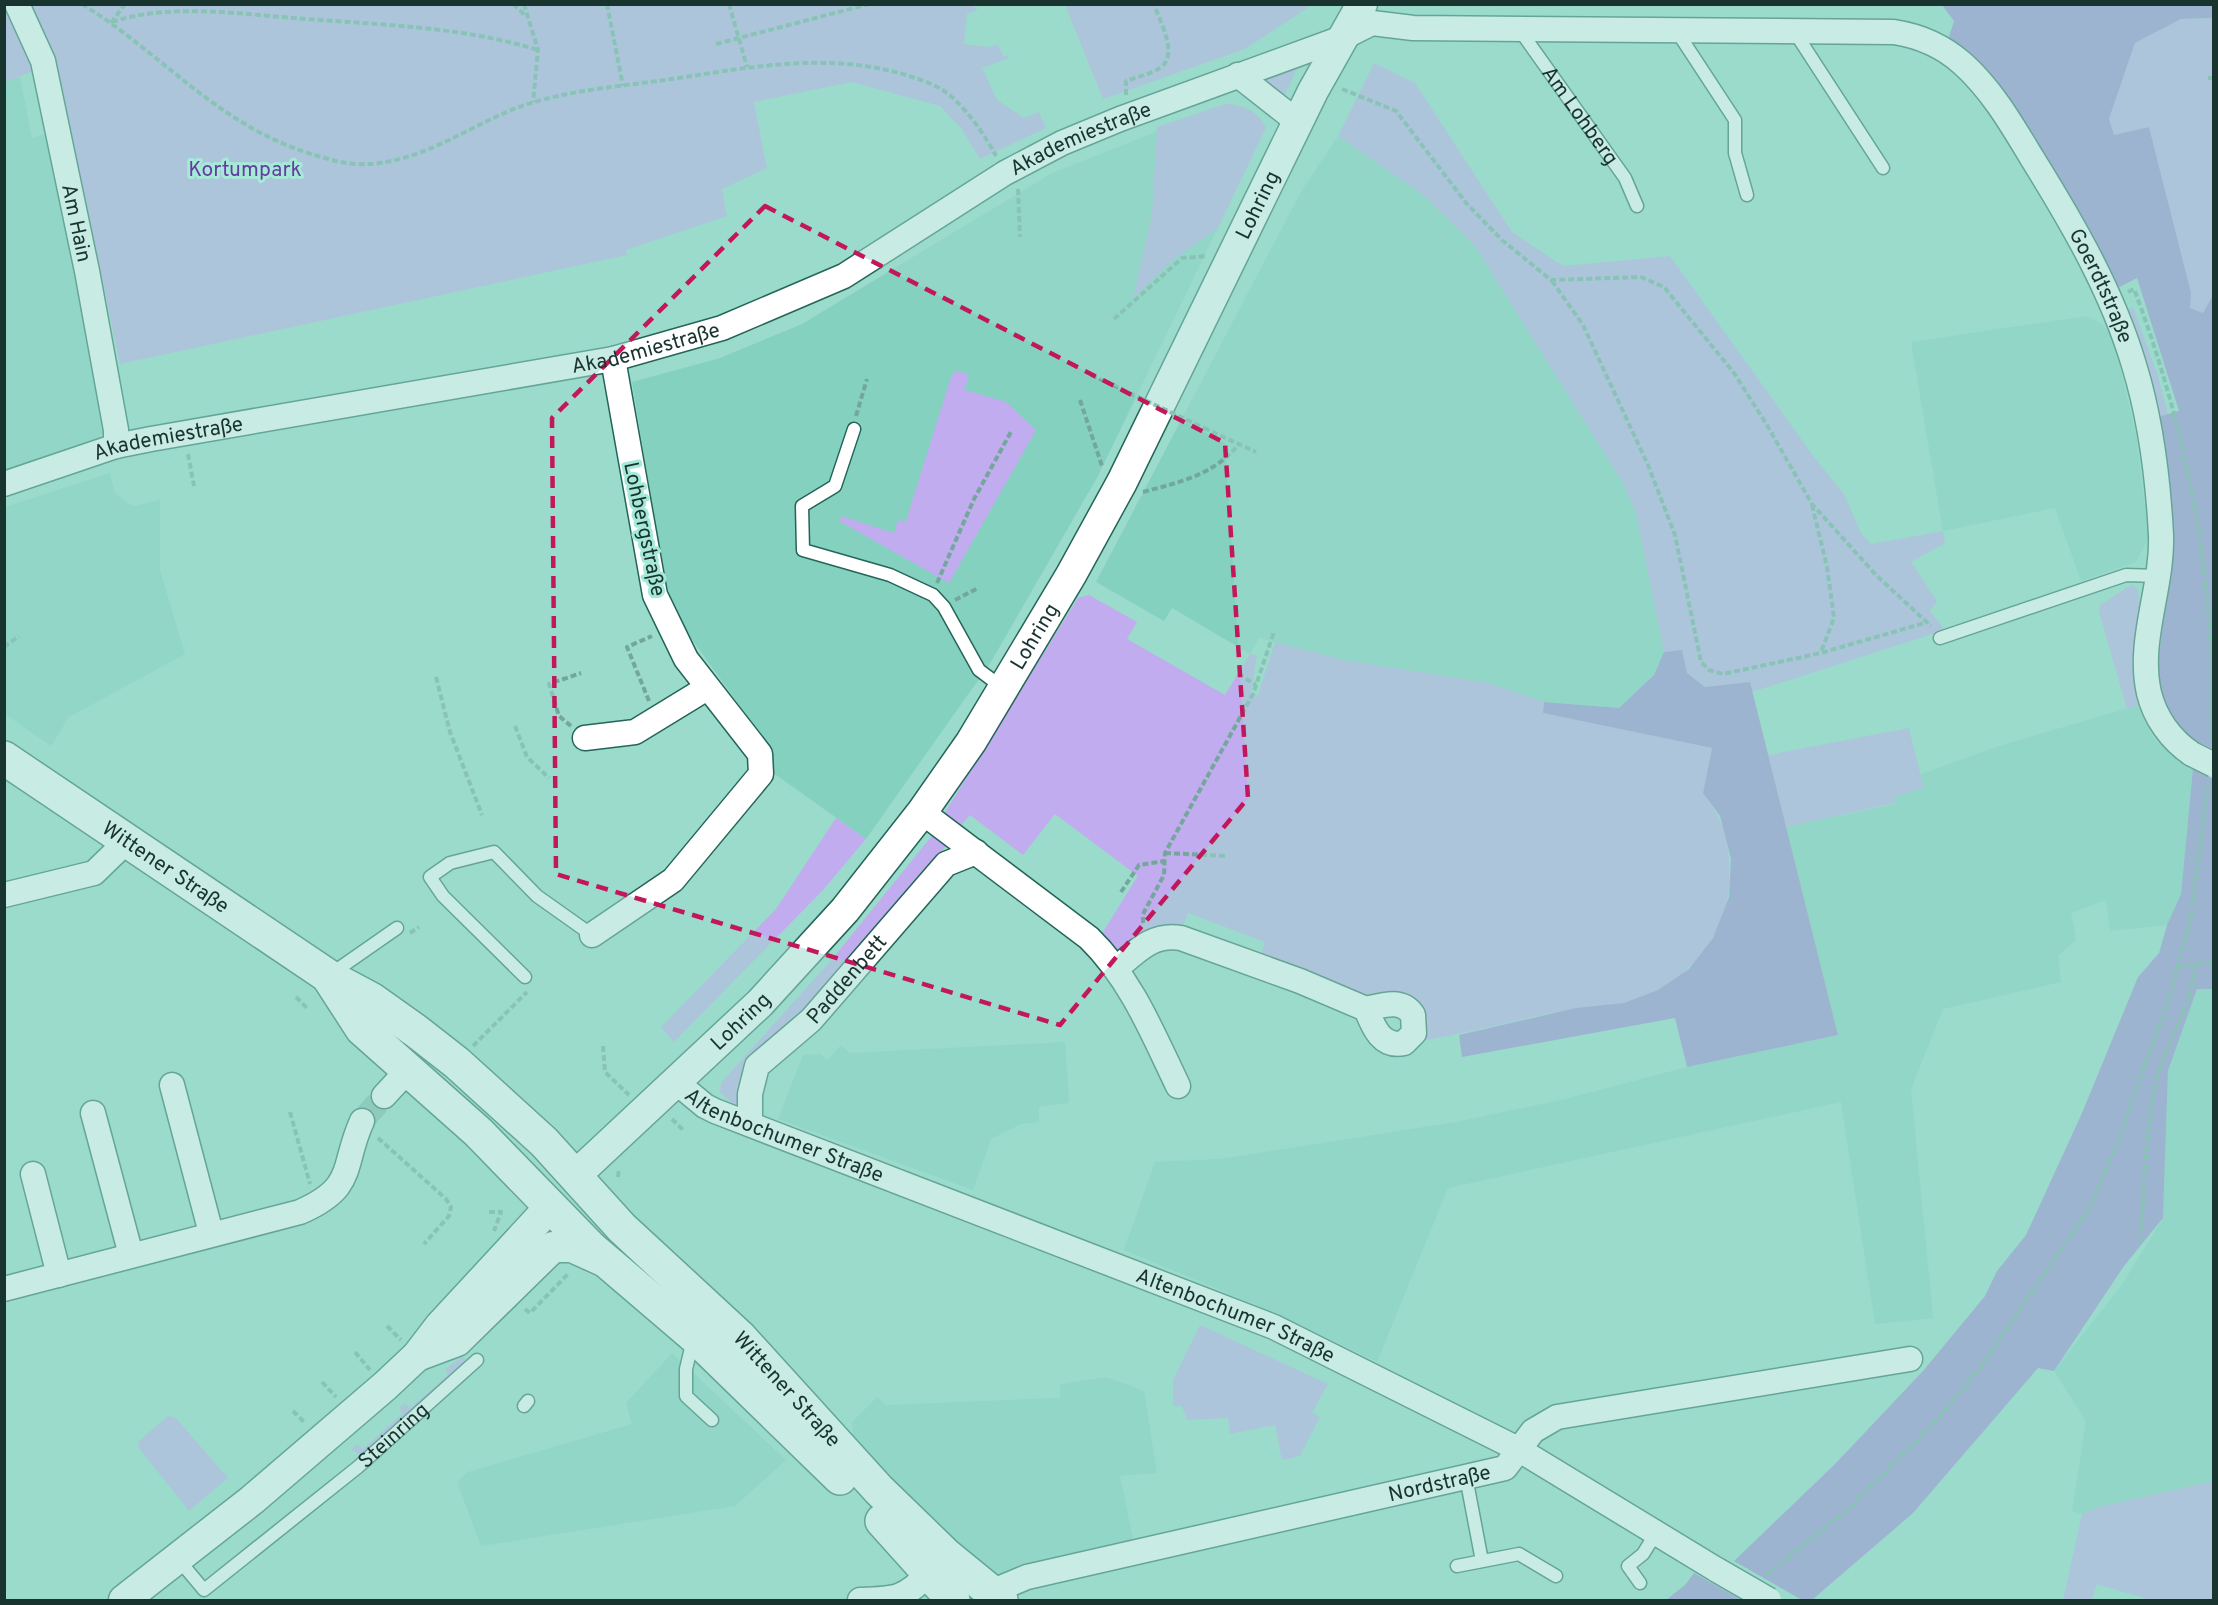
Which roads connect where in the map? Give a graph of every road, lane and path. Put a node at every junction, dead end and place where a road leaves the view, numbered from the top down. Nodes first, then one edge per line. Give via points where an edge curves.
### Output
1 (17, 4) edge
2 (82, 4) edge
3 (125, 4) edge
4 (513, 4) edge
5 (524, 4) edge
6 (607, 4) edge
7 (729, 4) edge
8 (869, 4) edge
9 (1154, 4) edge
10 (1362, 4) edge
11 (526, 16) junction
12 (111, 23) junction
13 (1519, 29) junction
14 (1676, 30) junction
15 (1794, 31) junction
16 (738, 38) junction
17 (1342, 38) junction
18 (716, 44) dead end
19 (538, 50) junction
20 (747, 67) junction
21 (1238, 75) junction
22 (622, 86) junction
23 (1338, 87) dead end
24 (534, 102) junction
25 (1134, 115) junction
26 (1299, 123) junction
27 (1883, 168) dead end
28 (1012, 179) junction
29 (1747, 195) dead end
30 (1637, 206) dead end
31 (1020, 237) dead end
32 (1211, 255) dead end
33 (1551, 280) junction
34 (2134, 289) dead end
35 (1114, 319) dead end
36 (613, 359) junction
37 (1091, 375) dead end
38 (867, 379) dead end
39 (1080, 400) dead end
40 (854, 429) joint
41 (1012, 430) dead end
42 (184, 433) junction
43 (1239, 444) junction
44 (116, 446) junction
45 (1256, 452) dead end
46 (1100, 463) dead end
47 (4, 484) edge
48 (194, 486) dead end
49 (1143, 492) dead end
50 (1812, 504) junction
51 (2157, 576) junction
52 (978, 588) dead end
53 (933, 595) junction
54 (944, 607) junction
55 (1928, 622) junction
56 (670, 629) junction
57 (1275, 632) dead end
58 (19, 636) dead end
59 (1940, 638) joint
60 (4, 647) edge
61 (1821, 653) junction
62 (581, 673) dead end
63 (1238, 674) dead end
64 (436, 677) dead end
65 (1256, 685) junction
66 (707, 688) junction
67 (1004, 689) junction
68 (656, 718) junction
69 (515, 726) dead end
70 (585, 738) joint
71 (4, 758) edge
72 (2206, 761) edge
73 (549, 778) dead end
74 (921, 812) junction
75 (482, 815) dead end
76 (128, 840) junction
77 (976, 852) junction
78 (1165, 853) junction
79 (1227, 856) dead end
80 (1165, 861) junction
81 (1121, 892) dead end
82 (4, 895) edge
83 (398, 928) dead end
84 (592, 935) joint
85 (1144, 945) junction
86 (2214, 962) edge
87 (2195, 965) junction
88 (2178, 966) junction
89 (1117, 968) junction
90 (328, 976) junction
91 (525, 977) dead end
92 (529, 990) dead end
93 (296, 997) dead end
94 (307, 1008) dead end
95 (1366, 1009) dead end
96 (603, 1046) dead end
97 (457, 1063) junction
98 (408, 1070) junction
99 (676, 1082) junction
100 (172, 1085) dead end
101 (1178, 1086) dead end
102 (384, 1096) tunnel mouth
103 (630, 1096) dead end
104 (511, 1111) junction
105 (290, 1112) dead end
106 (93, 1113) dead end
107 (361, 1122) joint
108 (667, 1124) dead end
109 (750, 1125) junction
110 (684, 1131) dead end
111 (33, 1174) dead end
112 (576, 1175) junction
113 (316, 1205) junction
114 (549, 1207) junction
115 (489, 1212) dead end
116 (501, 1212) dead end
117 (211, 1233) junction
118 (2140, 1241) dead end
119 (424, 1244) dead end
120 (131, 1255) junction
121 (614, 1267) junction
122 (569, 1273) dead end
123 (58, 1275) junction
124 (4, 1289) edge
125 (518, 1316) dead end
126 (694, 1336) junction
127 (417, 1356) junction
128 (1910, 1359) dead end
129 (477, 1360) dead end
130 (712, 1420) dead end
131 (1518, 1449) junction
132 (1466, 1477) junction
133 (1656, 1533) junction
134 (178, 1559) junction
135 (1482, 1562) junction
136 (1457, 1566) dead end
137 (929, 1573) junction
138 (1556, 1576) dead end
139 (1764, 1576) dead end
140 (1640, 1582) dead end
141 (996, 1596) edge
142 (124, 1600) edge
143 (860, 1600) edge
144 (953, 1600) edge
145 (1769, 1600) edge

1 - 44 street, Am Hain via 43,61 87,271
2 - 12 path
3 - 12 path
4 - 11 path
5 - 11 path
6 - 22 path
7 - 16 path
8 - 16 path
9 - 25 path via 1168,57 1162,66 1126,81 1125,93
10 - 17 street, Lohring
11 - 19 path
12 - 19 path via 186,11 429,29 506,40
12 - 24 path via 226,115 293,148 353,164 400,160
13 - 14 street
13 - 17 street via 1413,28 1372,23
13 - 30 lane, Am Lohberg via 1625,178
14 - 15 street
14 - 29 lane via 1735,120 1735,153
15 - 27 lane
15 - 51 street, Goerdtstraße via 1914,35 1963,64 1989,91 2070,220 2110,300 2134,365 2154,453 2161,538
16 - 18 path
16 - 20 path
17 - 21 street, Akademiestraße
17 - 26 street, Lohring
19 - 24 path
20 - 22 path
20 - 28 path via 836,63 863,65 919,79 955,99
21 - 25 street, Akademiestraße
21 - 26 street
22 - 24 path
23 - 33 path via 1396,111 1467,204 1502,240
25 - 28 street, Akademiestraße via 1062,143
26 - 67 street, Lohring via 1122,482
28 - 31 path
28 - 36 street, Akademiestraße via 844,276 722,328
32 - 35 path via 1182,258
33 - 50 path via 1641,277 1664,287 1734,373
33 - 61 path via 1583,325 1648,465 1675,535 1701,662 1722,674
34 - 72 path via 2149,327 2199,516 2210,644
36 - 42 street, Akademiestraße
36 - 56 street, Lohbergstraße via 655,595
37 - 43 path, bridge
38 - 40 path
39 - 46 path
40 - 53 lane via 835,486 802,506 803,550 891,575
41 - 53 path via 974,499
42 - 44 street, Akademiestraße
42 - 48 path
43 - 45 path
43 - 49 path via 1225,461 1193,479
44 - 47 street, Akademiestraße
50 - 55 path via 1877,576
50 - 61 path via 1834,618
51 - 59 lane via 2126,575
51 - 72 street, Goerdtstraße via 2146,659 2149,693 2169,735
52 - 54 path
53 - 54 lane
54 - 67 lane via 980,670
55 - 59 path
55 - 61 path
56 - 66 street, Lohbergstraße
56 - 68 path via 627,647
57 - 65 path
58 - 60 path
62 - 70 path via 549,684 559,716
63 - 65 path
64 - 75 path via 450,732
65 - 78 path
66 - 68 street
66 - 84 street, Lohbergstraße via 760,754 761,774 673,880
67 - 74 street, Lohring
68 - 70 street via 635,732
69 - 73 path via 527,758
71 - 76 main road, Wittener Straße
72 - 88 path via 2191,916
74 - 77 street
74 - 99 street, Lohring via 845,909 760,1003
76 - 82 street via 94,873
76 - 90 main road, Wittener Straße
77 - 89 street via 1089,938
77 - 109 street, Paddenbett via 946,864 811,1020 758,1066 750,1095
78 - 79 path
78 - 80 path
80 - 81 path via 1139,865
80 - 85 path via 1164,875 1143,914
83 - 90 lane
84 - 91 lane via 537,896 494,852 450,863 430,877 443,896
85 - 89 street
85 - 95 street via 1167,936 1180,938
86 - 87 path
87 - 88 path
87 - 118 path via 2194,984 2154,1089
88 - 139 path via 2117,1144 2089,1209 2029,1298 1982,1365 1916,1443 1848,1509
89 - 101 street
90 - 97 main road, Wittener Straße via 371,999
90 - 98 main road, Wittener Straße via 362,1029
92 - 97 path
93 - 94 path
96 - 103 path via 605,1072
97 - 104 main road, Wittener Straße
98 - 102 street
98 - 104 main road, Wittener Straße via 430,1064 486,1102
98 - 114 main road, Wittener Straße via 517,1170
99 - 109 street, Altenbochumer Straße via 705,1106
99 - 112 street, Lohring
100 - 117 street
104 - 112 main road, Wittener Straße
105 - 113 path
106 - 120 street
107 - 113 street via 344,1177
107 - 119 path via 449,1202 449,1216
108 - 110 path via 672,1119
109 - 131 street, Altenbochumer Straße via 1274,1327
111 - 123 street
112 - 114 main road
112 - 141 main road, Wittener Straße via 622,1228 797,1387 879,1490 946,1555
113 - 117 street
114 - 121 main road, Wittener Straße
114 - 127 street, Steinring
115 - 116 path
117 - 120 street
120 - 123 street
121 - 126 main road, Wittener Straße
121 - 127 street, Steinring via 572,1246 553,1247 457,1341
122 - 125 path via 530,1313 525,1309
123 - 124 street
126 - 130 lane via 686,1369 686,1396
126 - 137 main road, Wittener Straße via 834,1472
127 - 134 street, Steinring
128 - 131 street, Nordstraße via 1557,1418 1533,1431
129 - 134 lane, Steinring via 358,1467 204,1590
131 - 132 street, Nordstraße via 1505,1468
131 - 133 street, Altenbochumer Straße
132 - 135 lane
132 - 141 street, Nordstraße via 1027,1577
133 - 140 lane via 1643,1554 1628,1566
133 - 145 street, Altenbochumer Straße, bridge
134 - 142 street, Steinring
135 - 136 lane
135 - 138 lane via 1519,1554
137 - 143 street via 908,1594 893,1599
137 - 144 main road, Wittener Straße

